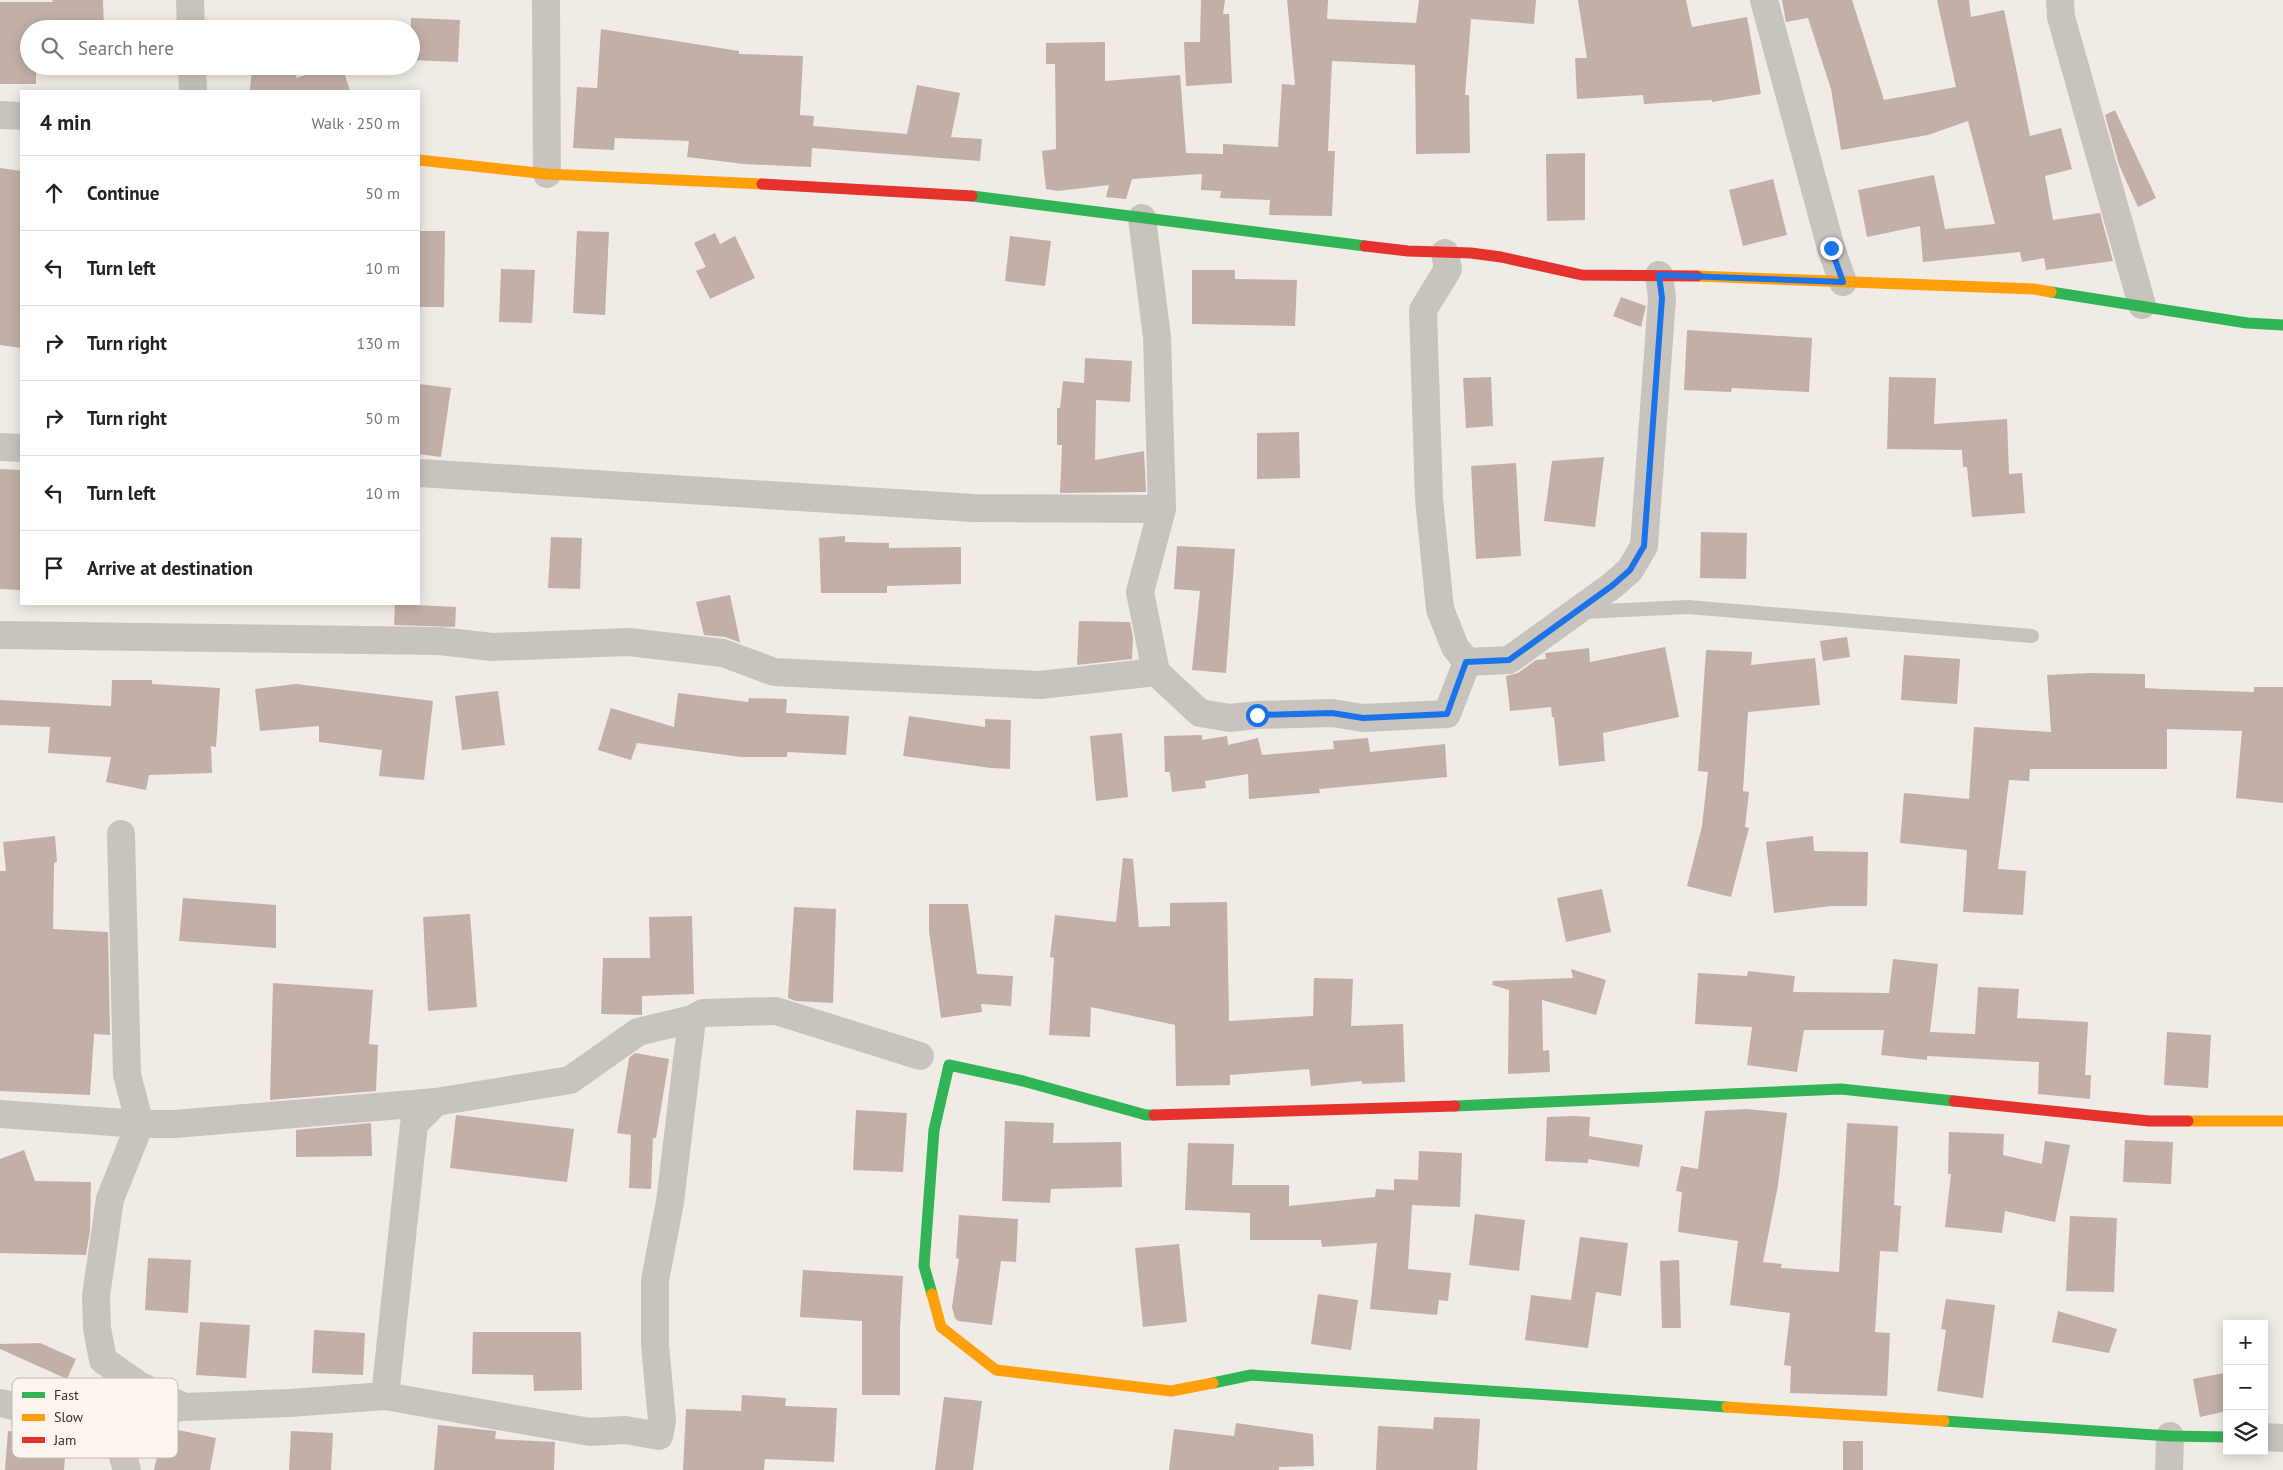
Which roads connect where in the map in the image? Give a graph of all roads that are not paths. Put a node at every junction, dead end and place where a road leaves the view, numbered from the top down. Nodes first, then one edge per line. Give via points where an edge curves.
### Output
1 (190, 0) edge
2 (546, 0) edge
3 (1764, 0) edge
4 (2060, 0) edge
5 (191, 20) edge
6 (192, 75) edge
7 (193, 90) edge
8 (0, 115) edge
9 (20, 116) edge
10 (420, 160) edge
11 (547, 174) junction
12 (1142, 218) junction
13 (1446, 253) junction
14 (1659, 275) junction
15 (1843, 282) junction
16 (2142, 305) junction
17 (2283, 325) edge
18 (0, 447) edge
19 (20, 448) edge
20 (420, 473) edge
21 (1162, 509) junction
22 (1575, 612) junction
23 (0, 635) edge
24 (2032, 636) dead end
25 (1466, 662) junction
26 (1156, 672) junction
27 (121, 834) dead end
28 (692, 1019) junction
29 (920, 1056) dead end
30 (436, 1102) junction
31 (0, 1114) edge
32 (2283, 1121) edge
33 (140, 1124) junction
34 (129, 1378) edge
35 (385, 1396) junction
36 (178, 1404) edge
37 (184, 1407) junction
38 (178, 1408) edge
39 (2170, 1436) junction
40 (2223, 1437) edge
41 (2268, 1437) edge
42 (2283, 1438) edge
43 (124, 1458) edge
44 (128, 1470) edge
45 (2169, 1470) edge

1 - 5 street
2 - 11 street
3 - 15 street
4 - 16 street via 2061,17
6 - 7 street
8 - 9 street
10 - 11 street
11 - 12 street via 951,193
12 - 13 street
12 - 21 street via 1157,337
13 - 14 street via 1501,257 1582,275
13 - 25 street via 1448,269 1423,310 1429,500 1440,609 1455,647
14 - 15 street
14 - 22 street via 1662,298 1644,546 1630,570
15 - 16 street via 2034,289
16 - 17 street via 2247,323
18 - 19 street
20 - 21 street via 974,508
21 - 26 street via 1140,592
22 - 24 lane via 1688,607
22 - 25 street via 1509,660
23 - 26 street via 439,641 492,647 629,642 722,653 774,672 1040,685
25 - 26 street via 1447,714 1363,718 1332,713 1230,718 1200,713
27 - 33 street via 127,1075
28 - 29 street via 703,1013 776,1011
28 - 30 street via 638,1032 570,1080
28 - 35 street via 670,1202 655,1280 655,1344 662,1421 659,1436 625,1430 590,1432
30 - 33 street via 175,1124
30 - 35 street via 414,1124
31 - 33 street
32 - 39 street via 2149,1121 1841,1089 1382,1109 1146,1115 1023,1081 949,1065 934,1130 924,1266 941,1327 996,1370 1170,1391 1251,1375
33 - 34 street via 110,1198 96,1296 96,1328 103,1360
35 - 37 street
36 - 37 street
37 - 38 street
39 - 40 street
39 - 45 street
41 - 42 street
43 - 44 street

